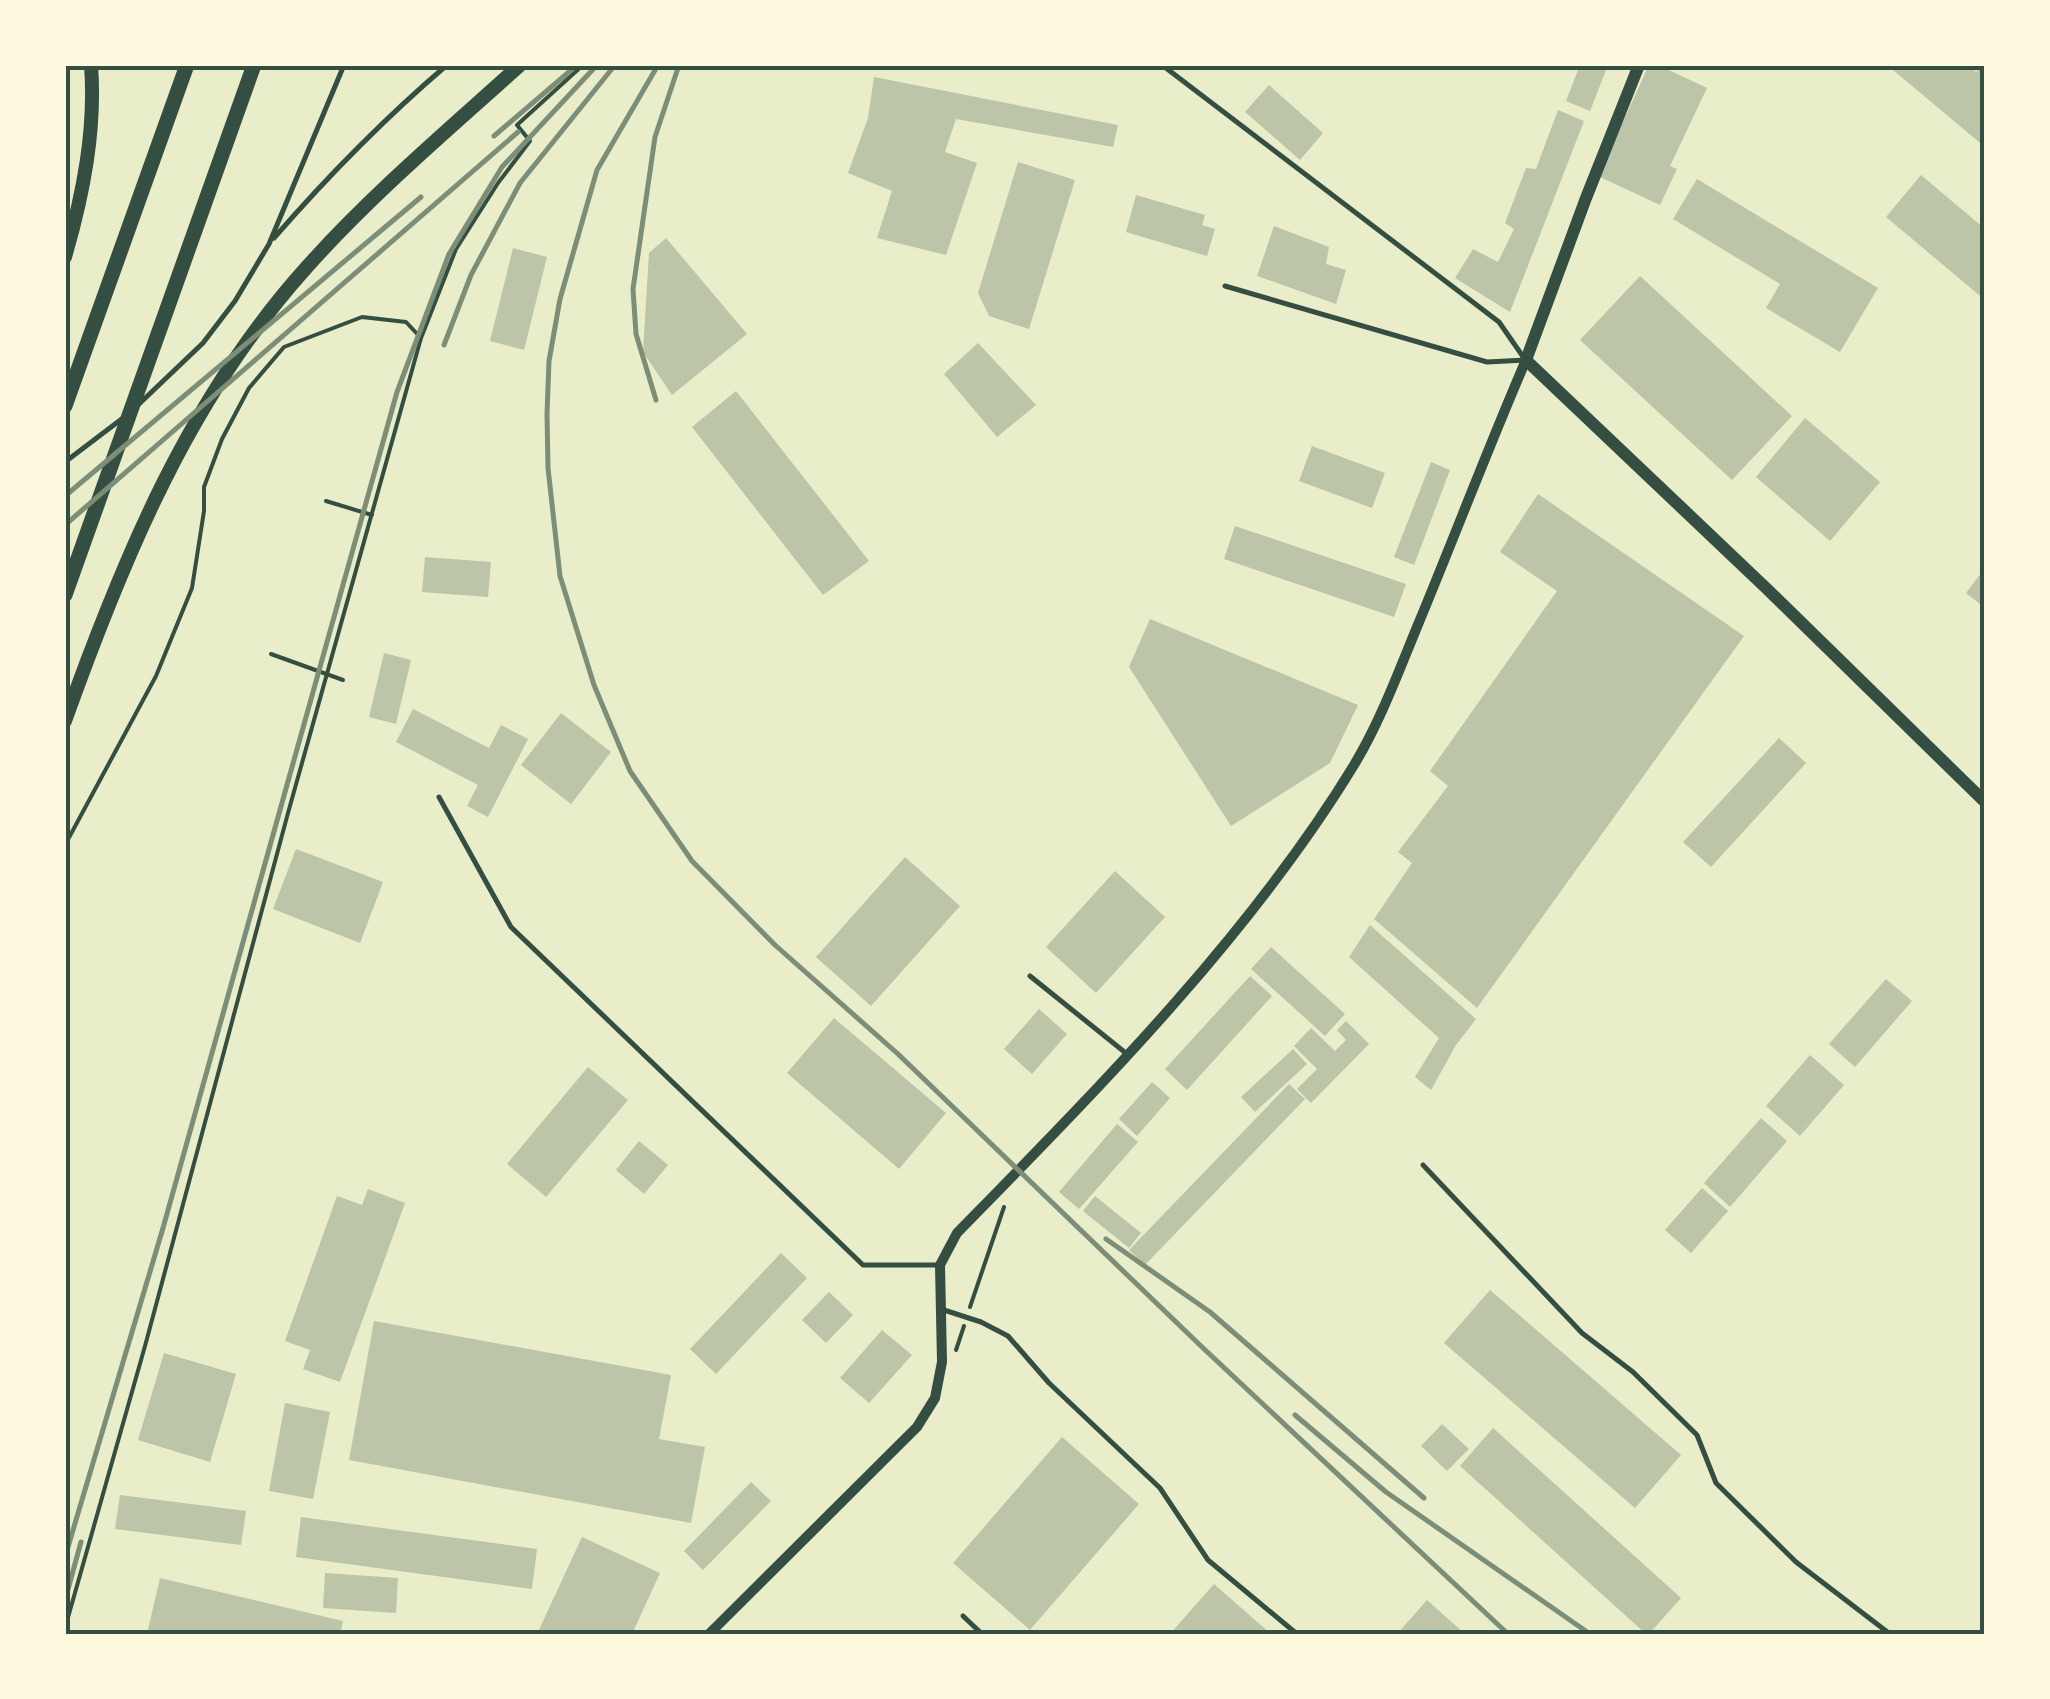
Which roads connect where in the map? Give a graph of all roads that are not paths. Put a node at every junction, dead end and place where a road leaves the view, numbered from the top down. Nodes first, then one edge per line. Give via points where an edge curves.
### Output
1 (91, 65) edge
2 (188, 65) edge
3 (254, 65) edge
4 (344, 65) edge
5 (448, 65) edge
6 (520, 65) edge
7 (1162, 65) edge
8 (1639, 65) edge
9 (269, 244) junction
10 (65, 257) edge
11 (1224, 286) dead end
12 (1526, 360) junction
13 (65, 406) edge
14 (65, 462) edge
15 (65, 595) edge
16 (65, 721) edge
17 (439, 798) dead end
18 (1985, 802) edge
19 (1030, 976) dead end
20 (1127, 1054) junction
21 (1423, 1165) dead end
22 (940, 1265) junction
23 (942, 1310) junction
24 (963, 1616) dead end
25 (710, 1634) edge
26 (982, 1634) edge
27 (1297, 1634) edge
28 (1890, 1634) edge

1 - 10 main road via 85,179
2 - 13 highway
3 - 15 highway
4 - 9 lane
5 - 9 lane via 319,186
6 - 16 main road via 368,202 303,271 227,373 164,479
7 - 12 lane via 1499,322
8 - 12 street
9 - 14 lane via 203,342 158,388
11 - 12 lane via 1487,362
12 - 18 street
12 - 20 street via 1356,762 1228,940
17 - 22 lane via 511,926 863,1265
19 - 20 lane
20 - 22 street via 957,1233
21 - 28 lane via 1582,1332 1697,1435 1716,1483 1796,1562
22 - 23 street
23 - 25 street via 935,1398 918,1428
23 - 27 lane via 1008,1336 1160,1488 1208,1560
24 - 26 lane

